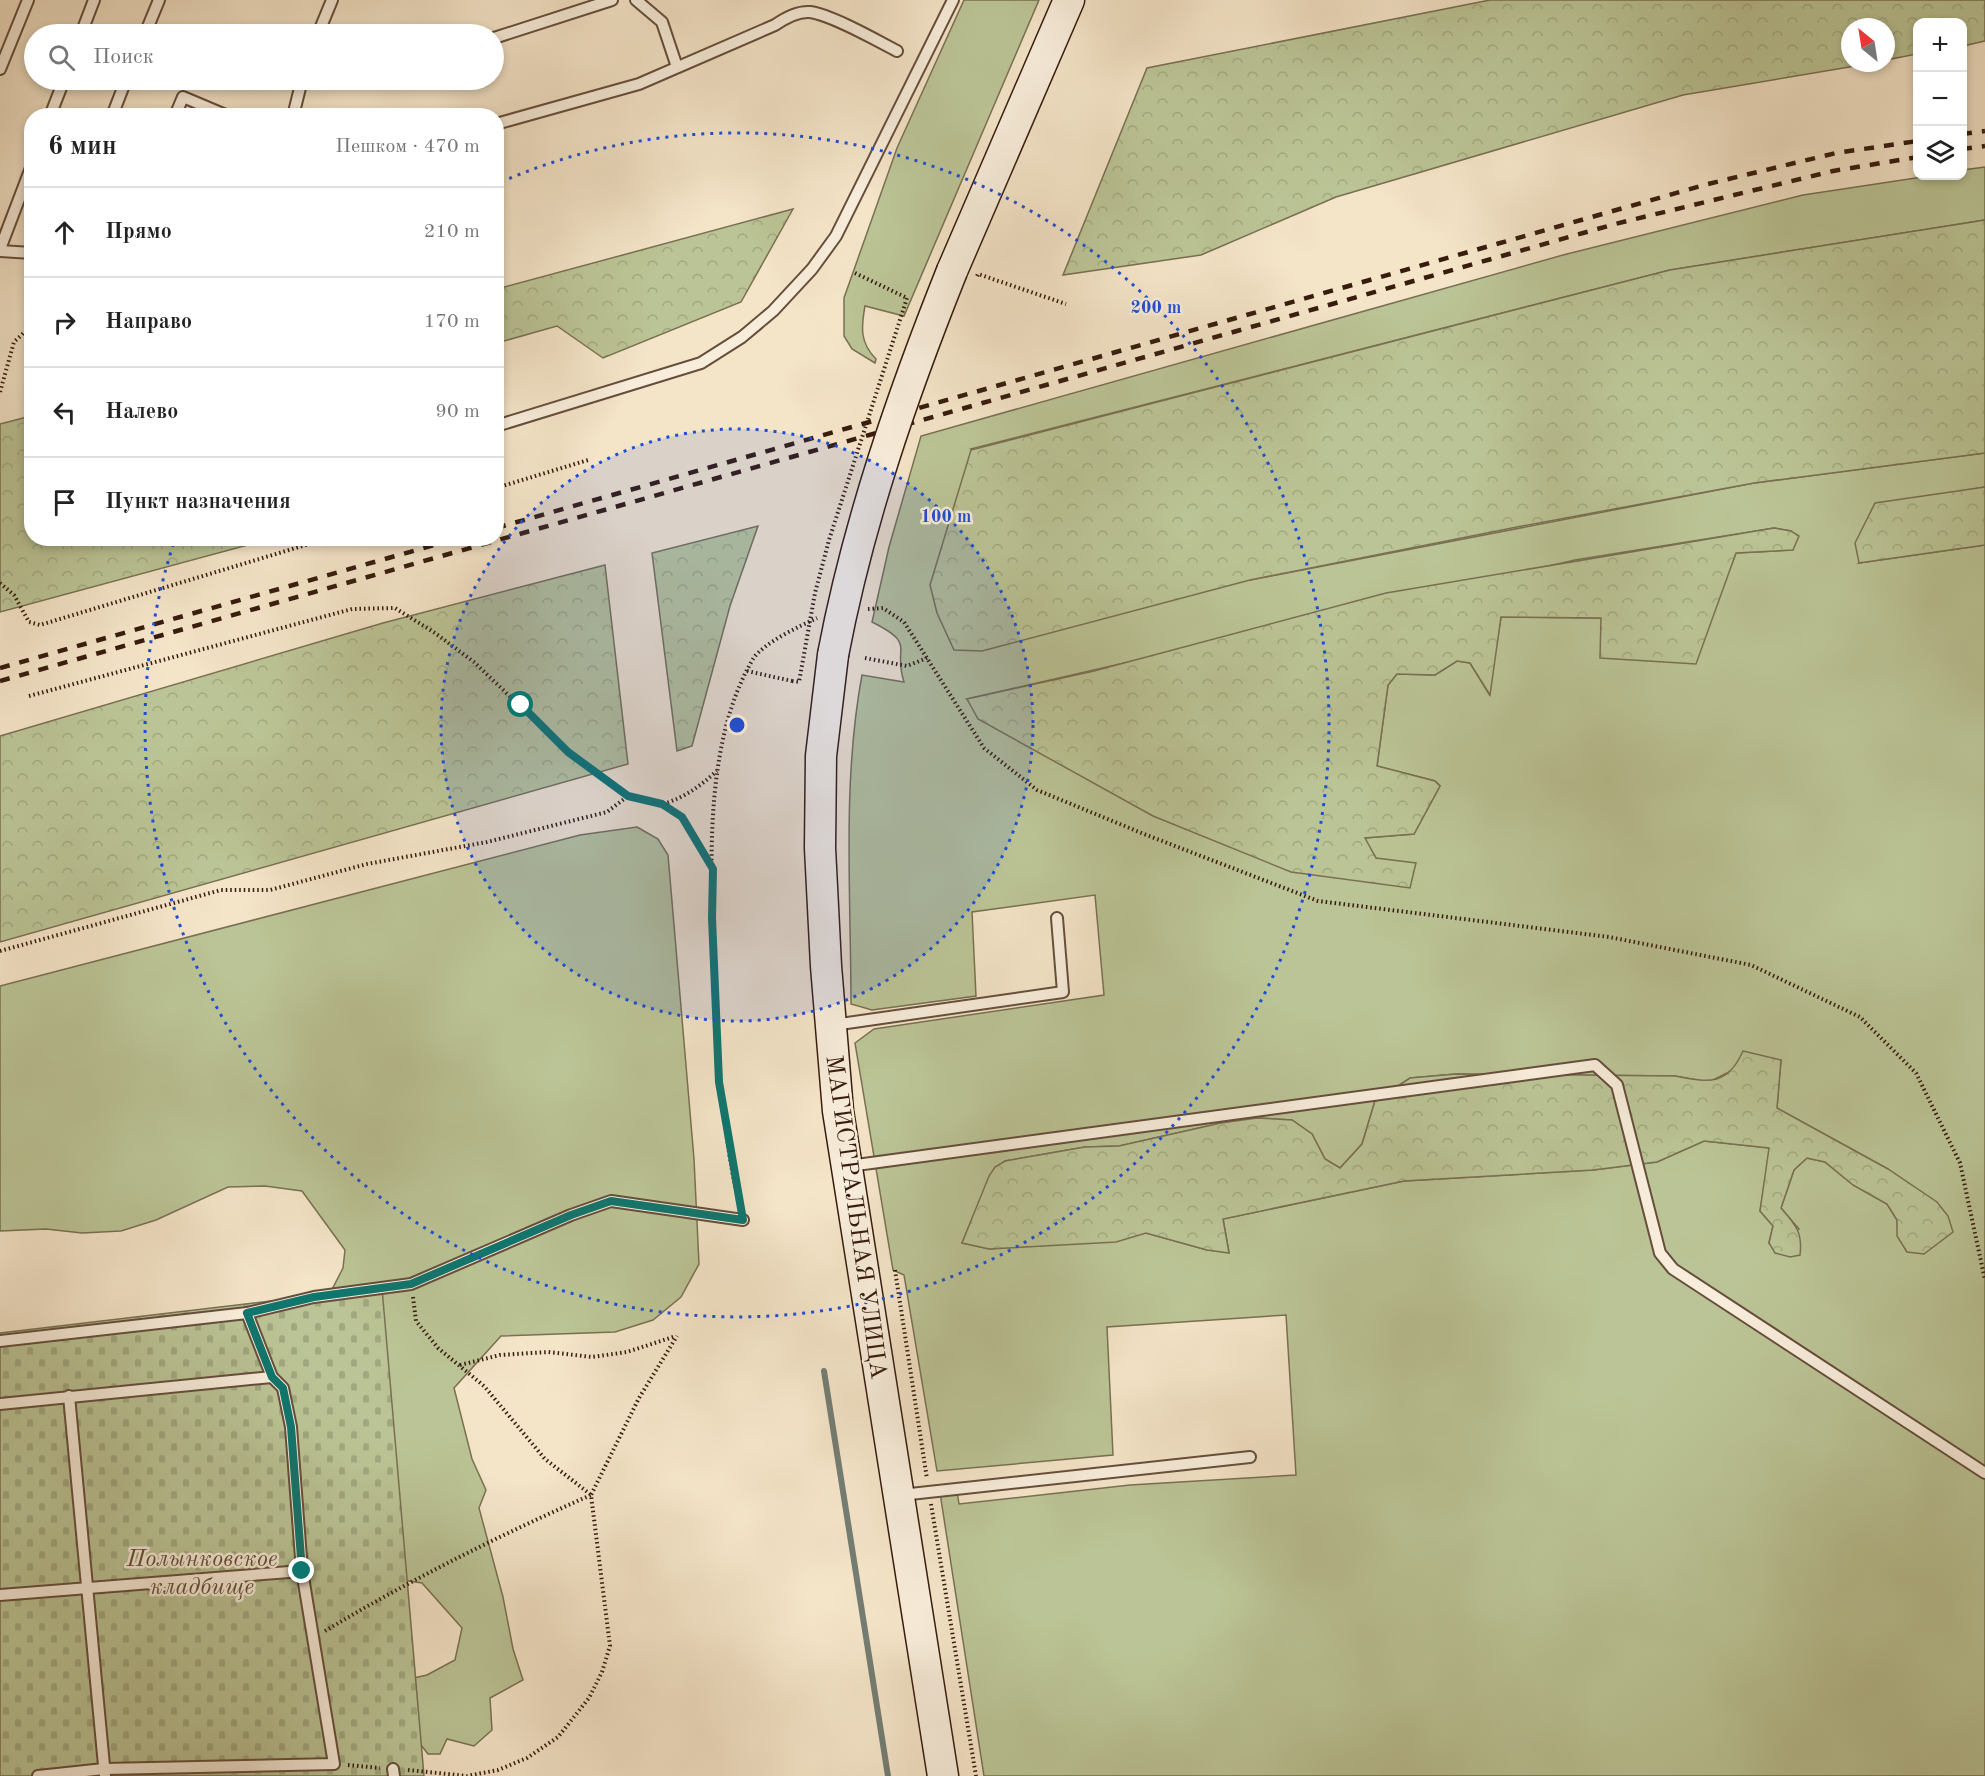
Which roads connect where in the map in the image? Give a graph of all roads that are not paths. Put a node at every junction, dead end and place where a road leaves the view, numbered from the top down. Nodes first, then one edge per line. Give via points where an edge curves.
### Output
1 (28, 0) edge
2 (94, 0) edge
3 (159, 0) edge
4 (332, 0) edge
5 (612, 0) edge
6 (636, 0) edge
7 (953, 0) edge
8 (1069, 0) edge
9 (85, 24) edge
10 (149, 24) edge
11 (322, 24) edge
12 (504, 35) edge
13 (897, 51) dead end
14 (677, 67) junction
15 (0, 69) edge
16 (60, 90) edge
17 (122, 90) edge
18 (300, 90) edge
19 (53, 108) edge
20 (115, 108) edge
21 (178, 108) edge
22 (209, 108) edge
23 (295, 108) edge
24 (504, 122) edge
25 (24, 186) edge
26 (0, 250) edge
27 (24, 252) edge
28 (504, 424) edge
29 (1057, 918) dead end
30 (831, 1025) junction
31 (846, 1167) junction
32 (743, 1220) road end
33 (247, 1313) junction
34 (0, 1341) edge
35 (272, 1377) junction
36 (69, 1396) junction
37 (0, 1404) edge
38 (1250, 1457) dead end
39 (1985, 1473) edge
40 (899, 1495) junction
41 (302, 1571) junction
42 (85, 1589) junction
43 (0, 1595) edge
44 (105, 1772) edge
45 (38, 1776) edge
46 (943, 1776) edge

1 - 15 lane
2 - 9 lane
3 - 10 lane
4 - 11 lane
5 - 12 lane
6 - 14 lane via 662,22
7 - 28 lane via 836,236 812,269 772,311 742,337 701,363
8 - 30 main road, МАГИСТРАЛЬНАЯ УЛИЦА, bridge via 965,272 893,426 844,597 846,656 822,756 820,848
13 - 14 lane via 810,12 790,15
14 - 24 lane via 639,84
16 - 19 lane
17 - 20 lane
18 - 23 lane
21 - 22 lane via 183,97
25 - 26 lane
26 - 27 lane
29 - 30 lane via 1063,992
30 - 31 main road, МАГИСТРАЛЬНАЯ УЛИЦА
31 - 39 lane via 1595,1065 1617,1085 1660,1253 1673,1269
31 - 40 main road, МАГИСТРАЛЬНАЯ УЛИЦА
32 - 33 lane via 611,1201 411,1284 314,1297
33 - 34 lane
33 - 35 lane
35 - 36 lane
35 - 41 lane via 283,1388 291,1427
36 - 37 lane
36 - 42 lane
38 - 40 lane
40 - 46 main road, МАГИСТРАЛЬНАЯ УЛИЦА
41 - 42 lane
41 - 44 lane via 334,1764
42 - 43 lane
42 - 44 lane
44 - 45 lane

